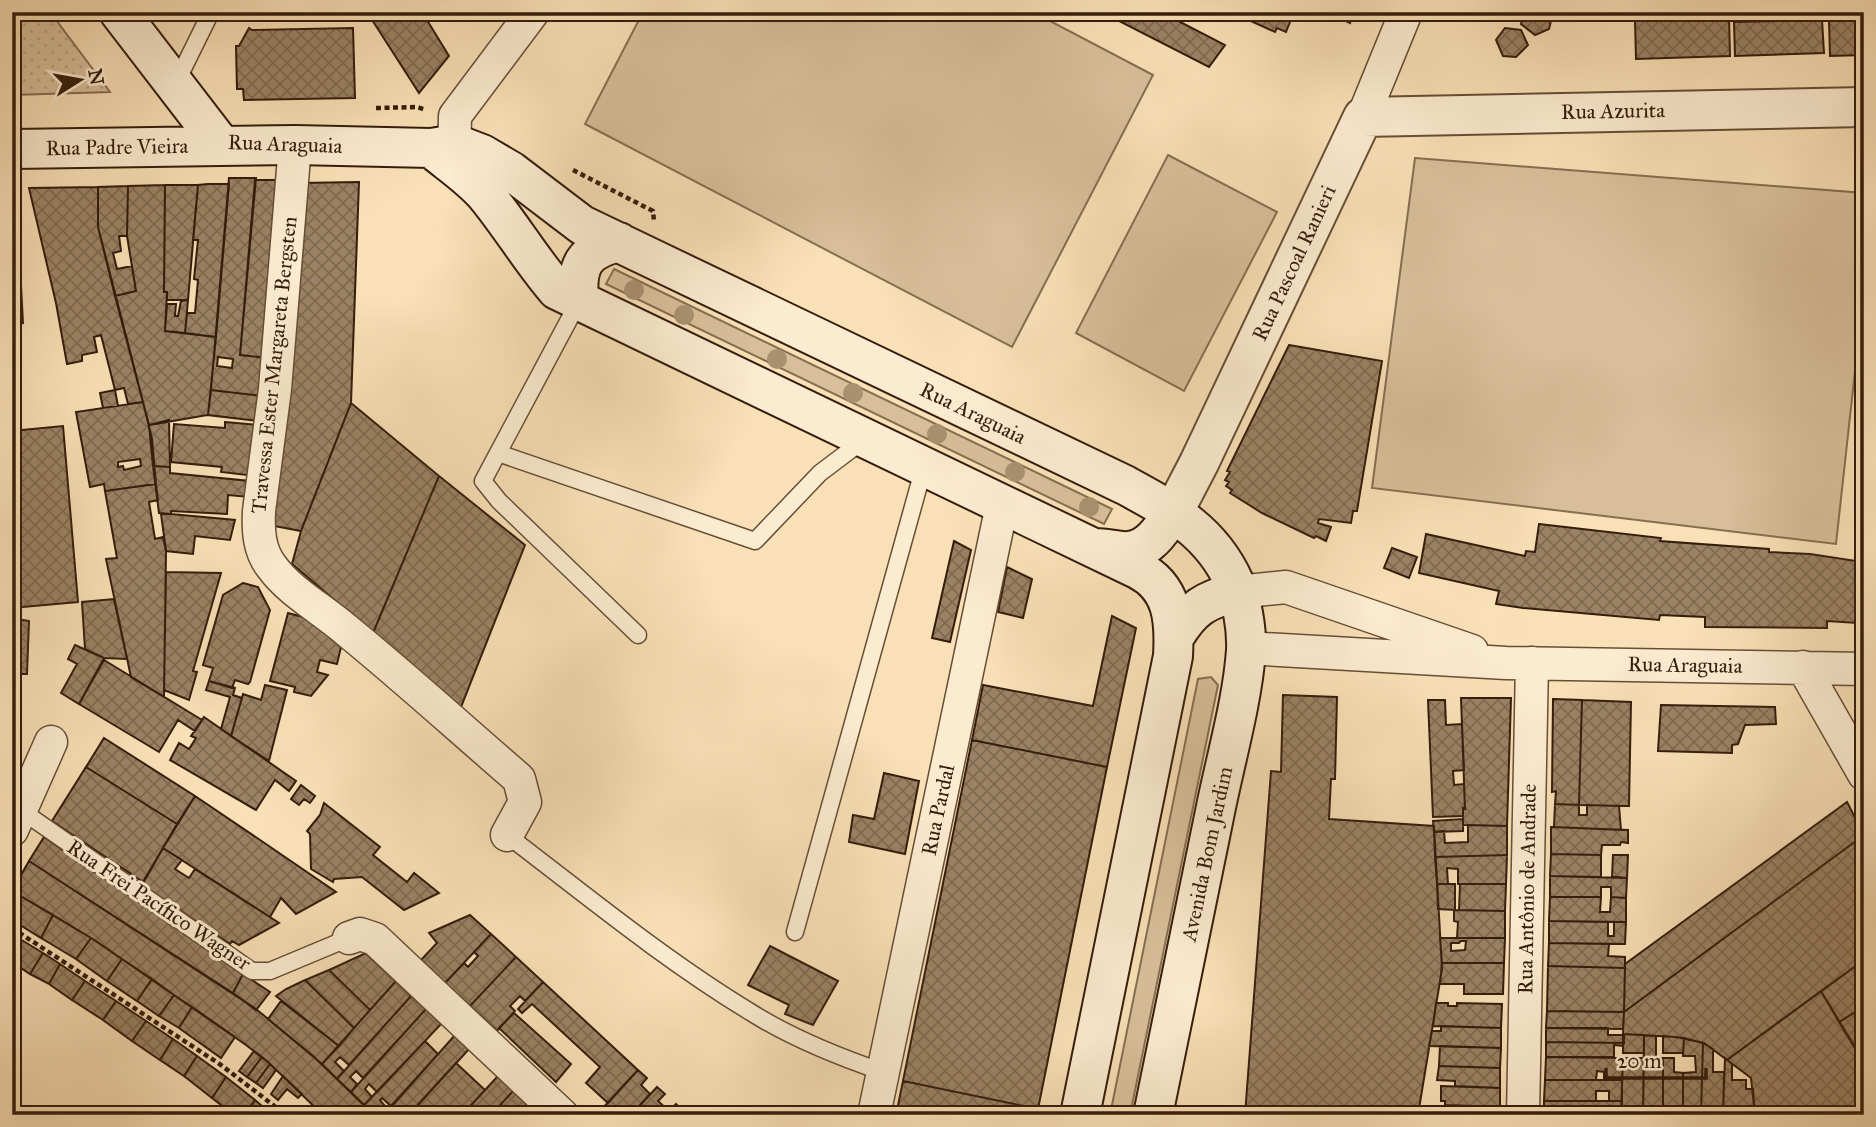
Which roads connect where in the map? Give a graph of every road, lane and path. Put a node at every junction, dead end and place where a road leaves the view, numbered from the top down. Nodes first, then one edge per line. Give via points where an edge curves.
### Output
1 (119, 12) edge
2 (211, 12) edge
3 (534, 12) edge
4 (1406, 12) edge
5 (175, 85) junction
6 (1864, 107) edge
7 (1363, 117) junction
8 (295, 145) junction
9 (222, 146) junction
10 (12, 149) edge
11 (447, 153) junction
12 (619, 242) junction
13 (579, 301) junction
14 (865, 439) junction
15 (498, 453) junction
16 (924, 467) junction
17 (1002, 505) junction
18 (1174, 511) junction
19 (1093, 548) junction
20 (1237, 592) junction
21 (638, 635) dead end
22 (1175, 636) junction
23 (1246, 648) junction
24 (1519, 663) junction
25 (1803, 667) junction
26 (1864, 669) edge
27 (51, 742) dead end
28 (1864, 774) edge
29 (17, 820) edge
30 (507, 835) joint
31 (12, 928) edge
32 (795, 932) dead end
33 (348, 937) joint
34 (883, 1072) junction
35 (286, 1115) edge
36 (562, 1115) edge
37 (874, 1115) edge
38 (1080, 1115) edge
39 (1153, 1115) edge
40 (1523, 1115) edge

1 - 5 main road, Rua Araguaia
2 - 5 lane
3 - 11 street via 455,117
4 - 7 street, Rua Pascoal Ranieri
5 - 9 main road, Rua Araguaia
6 - 7 main road, Rua Azurita
7 - 18 main road, Rua Pascoal Ranieri
8 - 9 main road, Rua Araguaia
8 - 11 main road, Rua Araguaia
8 - 30 street, Travessa Ester Margareta Bergsten via 275,389 258,527 265,557 273,569 519,779 525,802
9 - 10 main road, Rua Padre Vieira
11 - 12 main road, Rua Araguaia via 482,154 511,170 582,225
11 - 13 main road via 557,290
12 - 13 main road via 601,246 584,260
12 - 18 main road, Rua Araguaia
13 - 14 main road
13 - 15 lane
14 - 15 lane via 820,473 754,541
14 - 16 main road
15 - 21 lane via 483,481 492,494
16 - 17 main road
16 - 32 lane
17 - 19 main road
17 - 34 street, Rua Pardal
18 - 19 main road, Rua Pascoal Ranieri via 1146,545 1129,551
18 - 20 main road, Rua Araguaia via 1218,554
19 - 22 main road via 1149,575 1160,586
20 - 22 main road via 1200,605
20 - 23 main road, Avenida Bom Jardim
20 - 24 street, Rua Araguaia via 1286,587
22 - 38 main road
23 - 24 street, Rua Araguaia
23 - 39 main road, Avenida Bom Jardim
24 - 25 street, Rua Araguaia
24 - 40 street, Rua Antônio de Andrade
25 - 26 street, Rua Araguaia
25 - 28 street
27 - 29 street
29 - 33 lane, Rua Frei Pacífico Wagner via 252,971 270,971
30 - 34 lane via 677,964 753,1014
31 - 35 path via 210,1058
33 - 36 street, Rua Frei Pacífico Wagner via 360,934 375,939
34 - 37 street, Rua Pardal

